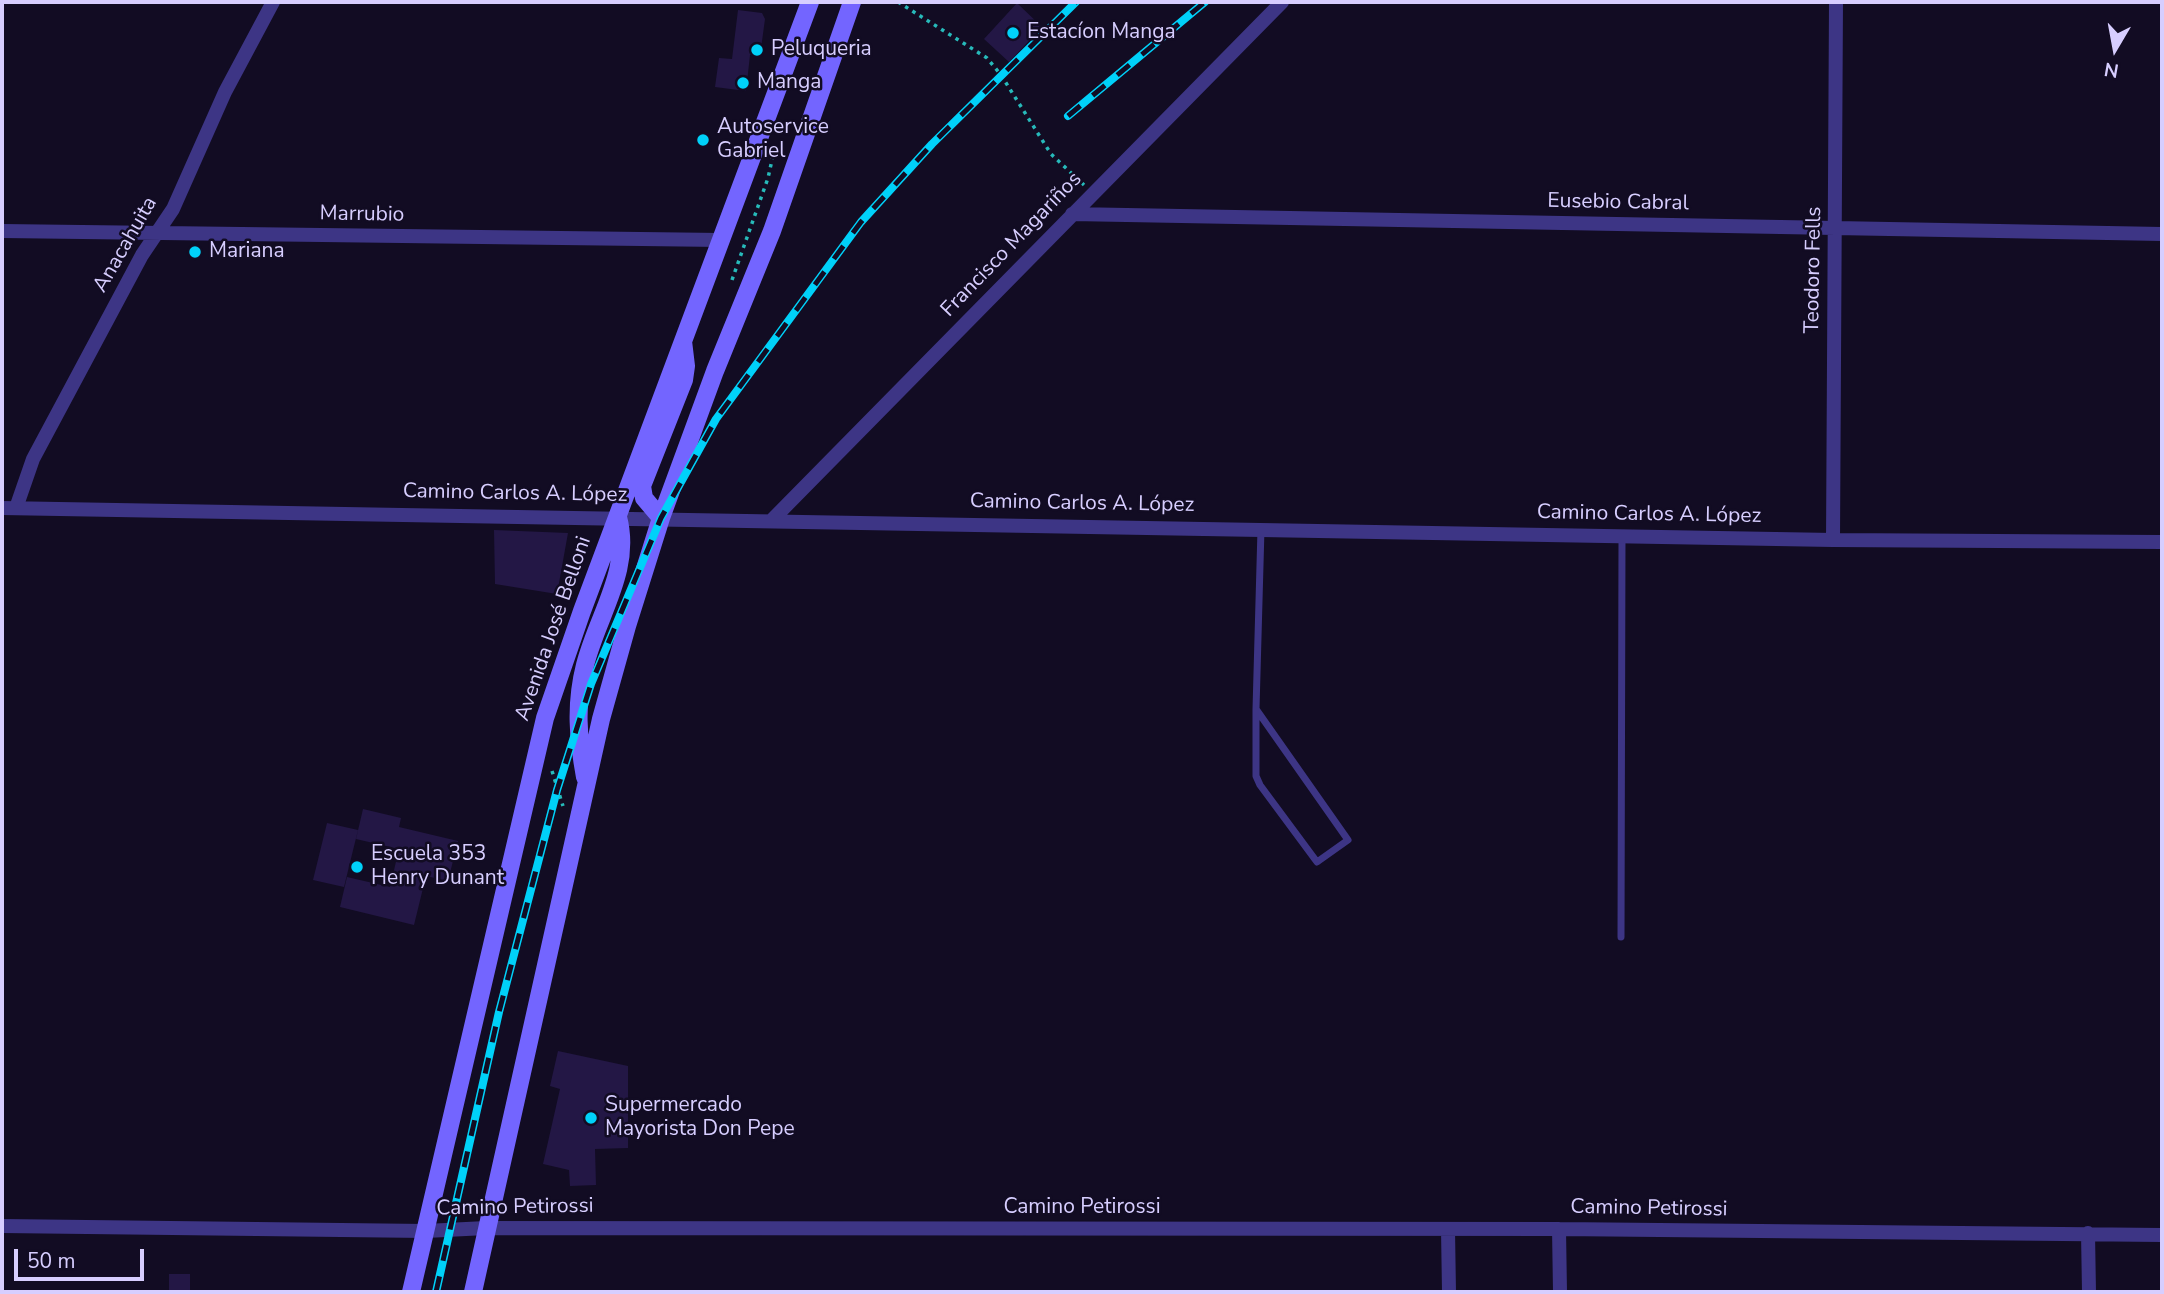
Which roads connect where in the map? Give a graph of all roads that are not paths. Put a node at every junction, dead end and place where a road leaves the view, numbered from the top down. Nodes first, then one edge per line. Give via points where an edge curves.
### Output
1 (272, 2) edge
2 (810, 2) edge
3 (852, 2) edge
4 (1282, 2) edge
5 (1836, 2) edge
6 (1072, 214) junction
7 (1836, 228) junction
8 (2, 231) edge
9 (157, 234) junction
10 (2162, 234) edge
11 (721, 240) junction
12 (682, 339) junction
13 (9, 508) edge
14 (618, 517) junction
15 (661, 518) junction
16 (774, 519) junction
17 (1261, 528) junction
18 (1622, 536) junction
19 (1833, 540) junction
20 (2162, 542) edge
21 (1256, 709) junction
22 (586, 788) junction
23 (1621, 937) dead end
24 (2, 1226) edge
25 (486, 1228) junction
26 (1559, 1229) junction
27 (1448, 1230) junction
28 (426, 1231) junction
29 (2088, 1233) junction
30 (2162, 1235) edge
31 (411, 1292) edge
32 (474, 1292) edge
33 (1449, 1292) edge
34 (1560, 1292) edge
35 (2089, 1292) edge

1 - 9 street, Anacahuita
2 - 11 main road, Avenida José Belloni
3 - 15 main road via 772,231
4 - 6 street, Francisco Magariños
5 - 7 street, Teodoro Fells
6 - 7 street, Eusebio Cabral
6 - 16 street, Francisco Magariños
7 - 10 street, Eusebio Cabral
7 - 19 street, Teodoro Fells
8 - 9 street, Marrubio
9 - 11 street, Marrubio
9 - 13 street, Anacahuita
11 - 12 main road, Avenida José Belloni
12 - 14 main road, Avenida José Belloni
12 - 15 main road via 687,366 684,380 642,486 644,498
13 - 14 street, Camino Carlos A. López
14 - 15 street, Camino Carlos A. López
14 - 22 main road via 624,539 622,561 592,639 579,692 576,728
14 - 28 main road, Avenida José Belloni via 545,718
15 - 16 street, Camino Carlos A. López
15 - 22 main road via 626,626
16 - 17 street, Camino Carlos A. López
17 - 18 street, Camino Carlos A. López
17 - 21 lane
18 - 19 street, Camino Carlos A. López
18 - 23 lane
19 - 20 street, Camino Carlos A. López
21 - 21 lane via 1348,839 1317,862 1256,776
22 - 25 main road
24 - 28 street, Camino Petirossi
25 - 27 street, Camino Petirossi
25 - 28 street, Camino Petirossi
25 - 32 main road
26 - 27 street, Camino Petirossi
26 - 29 street, Camino Petirossi
26 - 34 street
27 - 33 street
28 - 31 main road, Avenida José Belloni
29 - 30 street, Camino Petirossi
29 - 35 street

